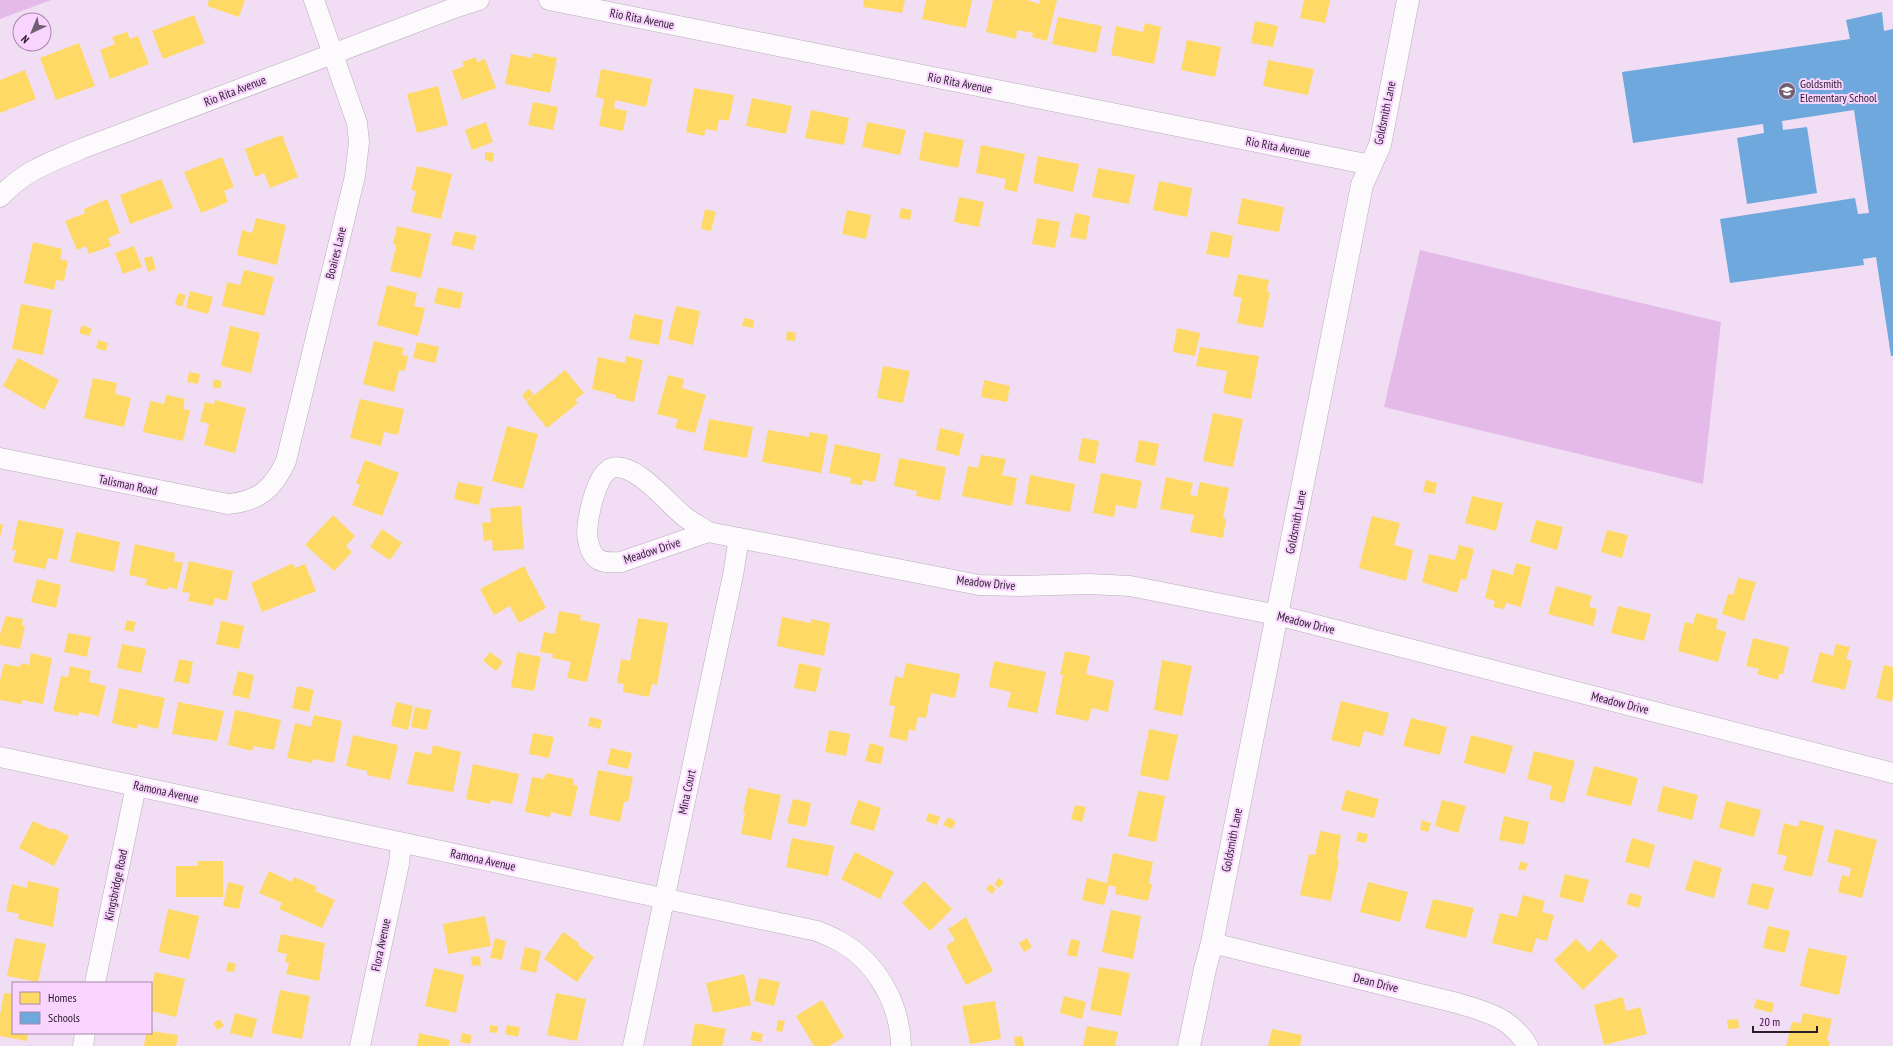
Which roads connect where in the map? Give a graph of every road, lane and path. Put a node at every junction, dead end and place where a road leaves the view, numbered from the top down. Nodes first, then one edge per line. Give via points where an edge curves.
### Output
1 (314, 0) edge
2 (479, 0) edge
3 (549, 0) edge
4 (1408, 0) edge
5 (332, 54) junction
6 (1371, 165) junction
7 (0, 197) edge
8 (0, 458) edge
9 (256, 497) joint
10 (708, 532) junction
11 (738, 538) junction
12 (1277, 615) junction
13 (0, 757) edge
14 (1893, 773) edge
15 (136, 786) junction
16 (401, 844) junction
17 (665, 898) junction
18 (1212, 944) junction
19 (95, 982) edge
20 (85, 1034) edge
21 (83, 1046) edge
22 (360, 1046) edge
23 (633, 1046) edge
24 (901, 1046) edge
25 (1189, 1046) edge
26 (1528, 1046) edge

1 - 5 street, Boaires Lane
2 - 5 street, Rio Rita Avenue
3 - 6 street, Rio Rita Avenue
4 - 6 street, Goldsmith Lane via 1380,145
5 - 7 street, Rio Rita Avenue via 33,169 11,185
5 - 9 street, Boaires Lane via 357,122 359,142 355,176 286,461 274,482
6 - 12 street, Goldsmith Lane via 1362,185
8 - 9 street, Talisman Road via 211,502 228,504
10 - 10 street, Meadow Drive via 685,517 640,476 626,469 612,468 602,476 596,489 587,531 590,547 596,558 606,563 621,562
10 - 11 street, Meadow Drive
11 - 12 street, Meadow Drive via 979,584 1130,586
11 - 17 street, Mina Court via 733,575
12 - 14 street, Meadow Drive
12 - 18 street, Goldsmith Lane
13 - 15 street, Ramona Avenue
15 - 16 street, Ramona Avenue via 343,829
15 - 19 street, Kingsbridge Road
16 - 17 street, Ramona Avenue
16 - 22 street, Flora Avenue via 399,864
17 - 23 street, Mina Court
17 - 24 street, Ramona Avenue via 817,931 839,941 856,953 882,983 897,1018
18 - 25 street, Goldsmith Lane
18 - 26 street, Dean Drive via 1493,1014 1506,1022
20 - 21 street

